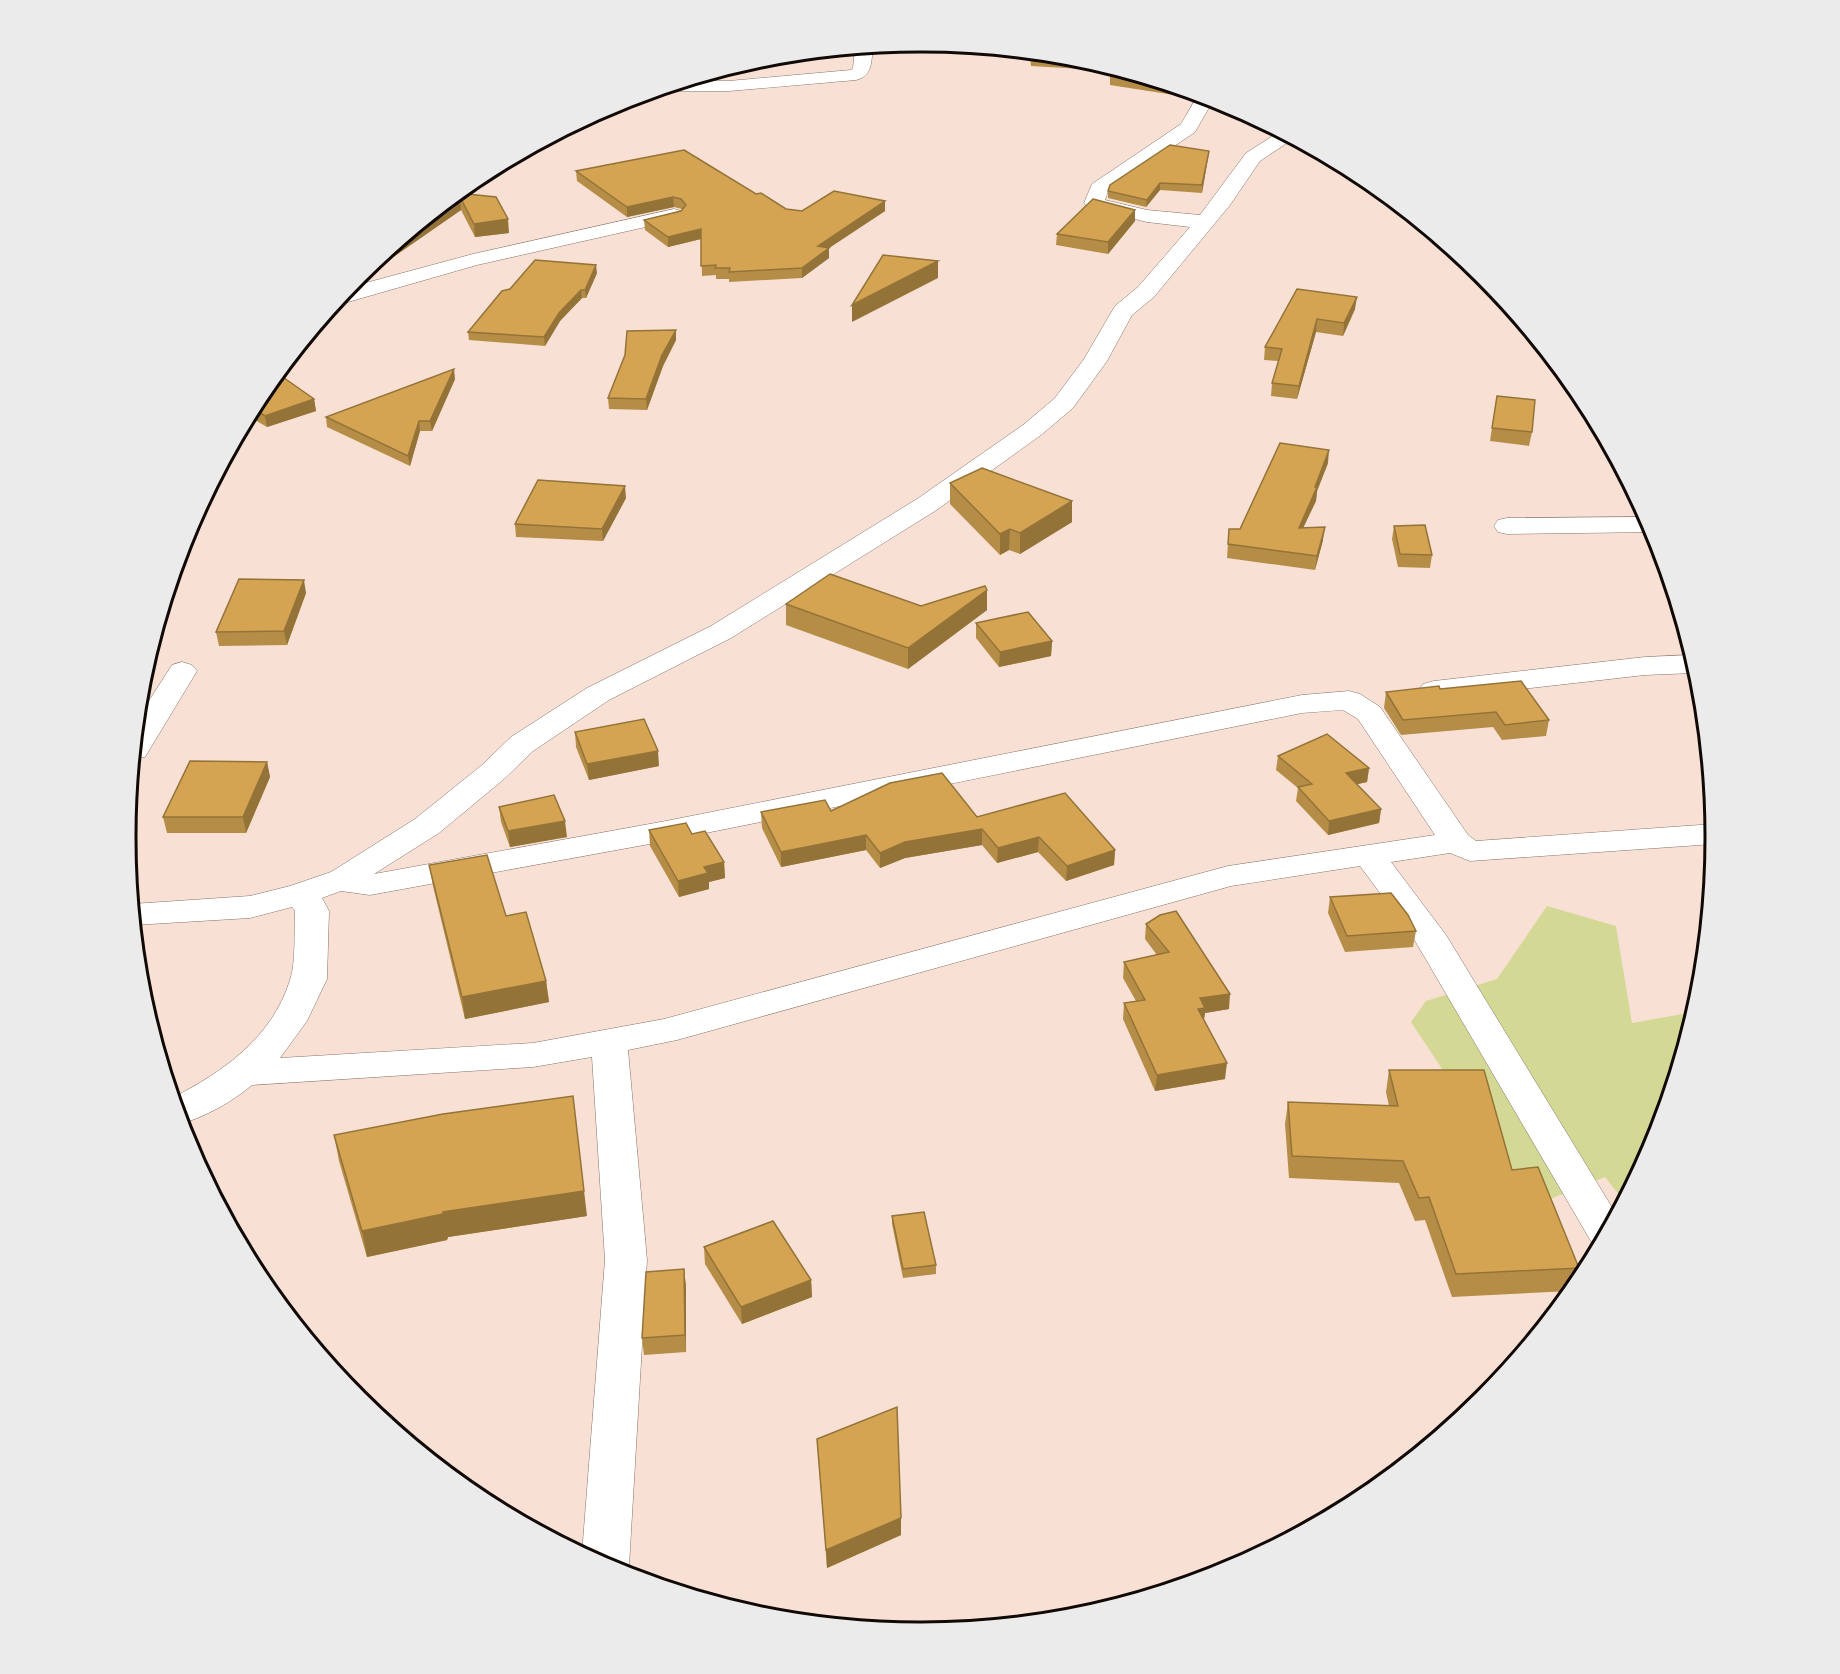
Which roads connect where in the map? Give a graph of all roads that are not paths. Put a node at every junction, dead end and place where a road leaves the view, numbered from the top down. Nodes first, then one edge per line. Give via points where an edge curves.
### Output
1 (863, 55) edge
2 (694, 86) edge
3 (1201, 105) edge
4 (1279, 140) edge
5 (674, 215) edge
6 (1204, 222) junction
7 (355, 293) edge
8 (1640, 525) edge
9 (1507, 526) dead end
10 (1685, 664) edge
11 (182, 670) dead end
12 (1349, 700) junction
13 (142, 737) edge
14 (1705, 835) edge
15 (1456, 842) junction
16 (1370, 855) junction
17 (343, 879) junction
18 (302, 894) junction
19 (140, 914) edge
20 (609, 1041) junction
21 (242, 1073) junction
22 (184, 1108) edge
23 (1602, 1224) edge
24 (599, 1552) edge

1 - 2 street via 862,69 856,75
3 - 6 street via 1188,128 1099,188 1094,203 1147,216
4 - 6 street via 1253,156
5 - 7 street via 473,260
6 - 17 street via 1146,292 1123,311 1095,361 1064,403 1032,430 927,504 782,596 721,632 598,694 522,744 427,826
8 - 9 street
10 - 12 street
11 - 13 street
12 - 15 street via 1370,713
12 - 17 street via 1302,704 424,876 370,885
14 - 15 street via 1470,851
15 - 16 street
16 - 20 street via 1228,876 664,1031
16 - 23 street via 1429,935
17 - 18 street
18 - 19 street via 250,907
18 - 21 street via 312,911 309,979 289,1021 259,1059
20 - 21 street via 533,1055
20 - 24 street via 626,1260
21 - 22 street via 225,1087

